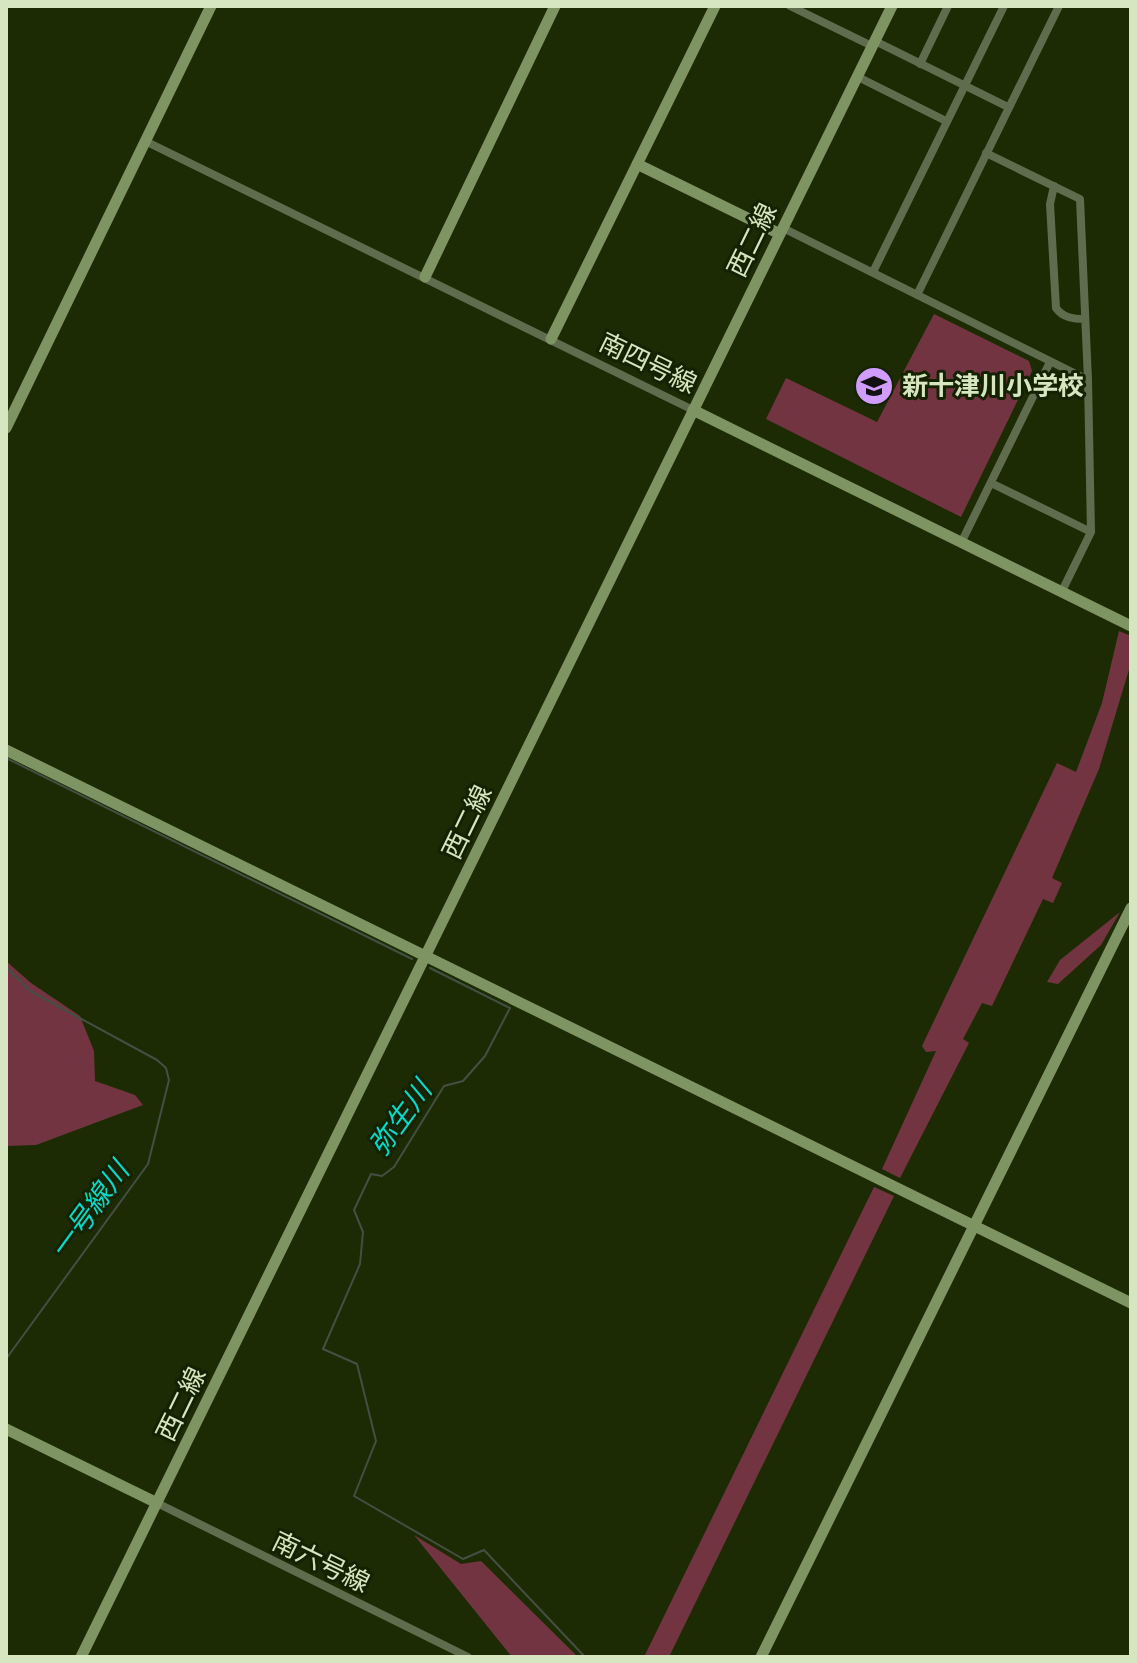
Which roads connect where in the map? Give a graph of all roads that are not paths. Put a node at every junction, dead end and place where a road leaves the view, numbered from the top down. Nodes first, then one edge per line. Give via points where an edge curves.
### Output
1 (211, 6) edge
2 (555, 6) edge
3 (715, 6) edge
4 (790, 6) edge
5 (892, 6) edge
6 (948, 6) edge
7 (1004, 6) edge
8 (1059, 6) edge
9 (874, 44) junction
10 (920, 64) junction
11 (858, 77) junction
12 (963, 86) junction
13 (1008, 107) junction
14 (946, 121) junction
15 (145, 141) junction
16 (986, 153) junction
17 (637, 164) junction
18 (1054, 186) junction
19 (781, 231) junction
20 (873, 272) junction
21 (425, 277) junction
22 (917, 295) junction
23 (1085, 319) junction
24 (551, 339) junction
25 (1050, 362) junction
26 (1088, 380) junction
27 (693, 410) junction
28 (6, 428) edge
29 (991, 483) junction
30 (1091, 532) junction
31 (962, 541) junction
32 (1062, 591) junction
33 (1131, 626) edge
34 (6, 750) edge
35 (1131, 908) edge
36 (425, 957) junction
37 (973, 1225) junction
38 (1131, 1303) edge
39 (6, 1429) edge
40 (157, 1503) junction
41 (81, 1657) edge
42 (468, 1657) edge
43 (761, 1657) edge

1 - 15 street
2 - 21 street
3 - 17 street
4 - 9 street
5 - 9 street, 西二線
6 - 10 street
7 - 12 street
8 - 13 street
9 - 10 street
9 - 11 street, 西二線
10 - 12 street
11 - 14 street
11 - 19 street, 西二線
12 - 13 street
12 - 14 street
13 - 16 street
14 - 20 street
15 - 21 street, 南四号線
15 - 28 street
16 - 18 street
16 - 22 street
17 - 19 street
17 - 24 street
18 - 23 street via 1080,199
18 - 23 street via 1050,204 1056,308
19 - 20 street
19 - 27 street, 西二線
20 - 22 street
21 - 24 street, 南四号線
22 - 25 street
23 - 26 street
24 - 27 street, 南四号線
25 - 26 street
25 - 29 street
26 - 30 street
27 - 31 street, 南四号線
27 - 36 street, 西二線
29 - 30 street
29 - 31 street
30 - 32 street
31 - 32 street, 南四号線
32 - 33 street, 南四号線
34 - 36 street
35 - 37 street
36 - 37 street
36 - 40 street, 西二線
37 - 38 street
37 - 43 street
39 - 40 street
40 - 41 street, 西二線
40 - 42 street, 南六号線

